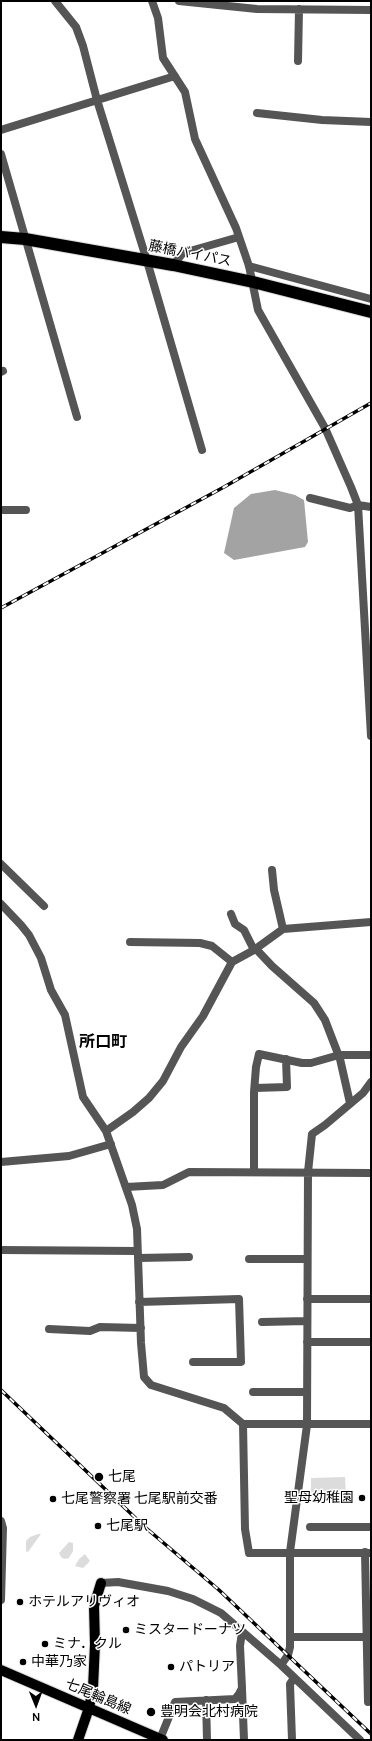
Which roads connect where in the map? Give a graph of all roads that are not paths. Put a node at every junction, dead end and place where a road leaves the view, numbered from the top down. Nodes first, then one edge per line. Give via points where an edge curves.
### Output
1 (56, 1) edge
2 (152, 1) edge
3 (179, 1) edge
4 (257, 5) edge
5 (298, 9) junction
6 (371, 10) edge
7 (298, 61) dead end
8 (175, 76) junction
9 (97, 100) junction
10 (257, 113) dead end
11 (371, 122) edge
12 (1, 130) edge
13 (1, 154) edge
14 (1, 237) edge
15 (240, 237) junction
16 (25, 238) junction
17 (147, 261) junction
18 (173, 265) junction
19 (248, 266) junction
20 (253, 282) junction
21 (371, 299) edge
22 (371, 312) edge
23 (77, 417) dead end
24 (202, 450) dead end
25 (310, 498) dead end
26 (358, 505) junction
27 (371, 507) edge
28 (1, 510) edge
29 (26, 510) dead end
30 (371, 736) edge
31 (1, 864) edge
32 (272, 870) dead end
33 (1, 904) edge
34 (44, 906) dead end
35 (231, 914) dead end
36 (371, 922) edge
37 (283, 929) junction
38 (130, 942) dead end
39 (255, 949) junction
40 (232, 962) junction
41 (339, 1055) junction
42 (371, 1055) edge
43 (286, 1059) junction
44 (371, 1082) edge
45 (254, 1088) junction
46 (350, 1103) junction
47 (106, 1131) junction
48 (111, 1144) junction
49 (1, 1162) edge
50 (254, 1172) junction
51 (308, 1172) junction
52 (371, 1173) edge
53 (126, 1187) junction
54 (1, 1250) edge
55 (138, 1254) junction
56 (189, 1257) dead end
57 (249, 1259) dead end
58 (307, 1259) junction
59 (371, 1298) edge
60 (307, 1299) junction
61 (139, 1302) junction
62 (307, 1321) junction
63 (262, 1322) dead end
64 (140, 1328) junction
65 (49, 1329) dead end
66 (307, 1342) junction
67 (371, 1342) edge
68 (193, 1362) dead end
69 (253, 1392) dead end
70 (307, 1392) junction
71 (243, 1424) junction
72 (371, 1424) edge
73 (307, 1425) junction
74 (1, 1520) edge
75 (310, 1527) dead end
76 (371, 1527) edge
77 (290, 1552) junction
78 (368, 1552) edge
79 (2, 1581) edge
80 (101, 1583) joint
81 (1, 1600) edge
82 (242, 1632) junction
83 (291, 1637) junction
84 (369, 1637) edge
85 (281, 1665) junction
86 (1, 1670) edge
87 (294, 1678) junction
88 (242, 1688) junction
89 (206, 1700) junction
90 (368, 1702) dead end
91 (89, 1708) junction
92 (161, 1739) edge
93 (78, 1740) edge
94 (207, 1740) edge
95 (244, 1740) edge
96 (292, 1740) edge
97 (360, 1740) edge

1 - 9 street via 76,27
2 - 8 street via 158,18 163,58
3 - 4 street
4 - 5 street
5 - 6 street
5 - 7 street
8 - 9 street
8 - 15 street via 185,92 195,139
9 - 12 street
9 - 17 street
10 - 11 street
13 - 16 street
14 - 16 highway, 藤橋バイパス
15 - 18 street via 183,253
15 - 19 street
16 - 17 highway, 藤橋バイパス
16 - 23 street
17 - 18 highway, 藤橋バイパス
17 - 24 street
18 - 20 highway, 藤橋バイパス
19 - 20 street
19 - 21 street
20 - 22 highway, 藤橋バイパス
20 - 26 street via 258,310 325,428
25 - 26 street via 350,508
26 - 27 street
26 - 30 street
28 - 29 street
31 - 34 street
32 - 37 street
33 - 47 street via 24,929 41,958 51,990 65,1015 83,1097
35 - 39 street via 235,924 244,930
36 - 37 street
37 - 39 street
38 - 40 street via 200,943 212,946
39 - 40 street
39 - 41 street via 314,1003 325,1020
40 - 47 street via 163,1081 149,1098
41 - 42 street
41 - 43 street via 311,1063
41 - 46 street
43 - 45 street via 286,1087
43 - 45 street via 259,1054
44 - 46 street via 363,1093
45 - 50 street
46 - 51 street via 312,1134
47 - 48 street
48 - 49 street via 69,1156
48 - 53 street
50 - 51 street
50 - 53 street via 189,1172 163,1185
51 - 52 street
51 - 58 street
53 - 55 street via 137,1229
54 - 55 street
55 - 56 street
55 - 61 street
57 - 58 street
58 - 60 street
59 - 60 street
60 - 62 street
61 - 64 street
61 - 68 street via 239,1299 241,1362
62 - 63 street
62 - 66 street
64 - 65 street
64 - 71 street via 144,1377 150,1385 224,1408
66 - 67 street
66 - 70 street
69 - 70 street
70 - 73 street
71 - 73 street
71 - 77 street via 245,1528 249,1553
72 - 73 street
73 - 77 street
74 - 79 street
75 - 76 street
77 - 78 street
77 - 83 street
78 - 84 street
79 - 81 street
80 - 82 street via 129,1584 168,1591 193,1599 221,1613
80 - 91 main road via 94,1606 94,1680
82 - 85 street
82 - 88 street
83 - 84 street
83 - 85 street via 288,1655
84 - 90 street
85 - 87 street
86 - 91 main road, 七尾輪島線
87 - 96 street via 290,1684
87 - 97 street
88 - 89 street via 235,1699
88 - 95 street
89 - 92 street via 175,1702
89 - 94 street
91 - 92 main road, 七尾輪島線
91 - 93 main road

